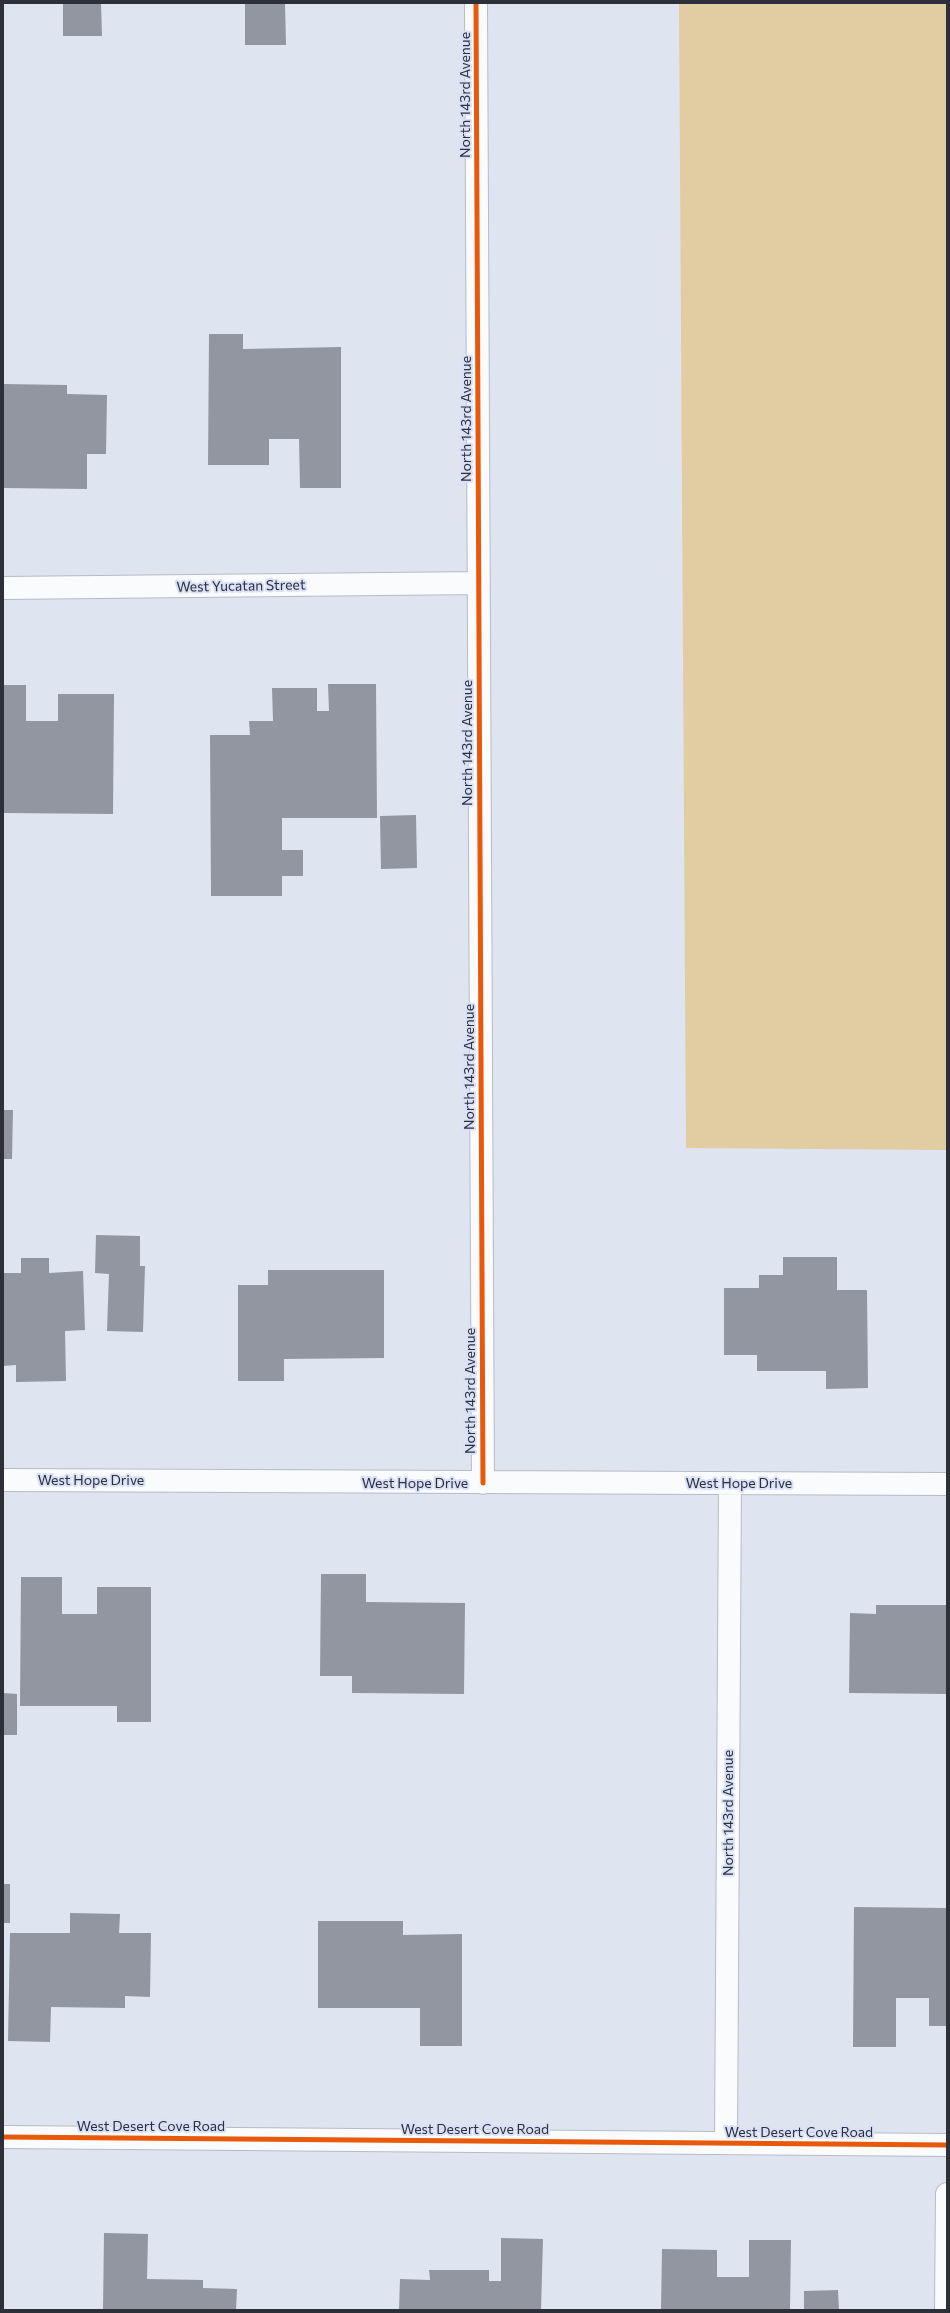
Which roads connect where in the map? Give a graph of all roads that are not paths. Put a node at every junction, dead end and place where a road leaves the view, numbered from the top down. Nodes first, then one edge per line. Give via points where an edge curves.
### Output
1 (476, 3) edge
2 (478, 583) junction
3 (3, 588) edge
4 (3, 1480) edge
5 (730, 1482) junction
6 (483, 1483) junction
7 (947, 1484) edge
8 (3, 2137) edge
9 (726, 2143) junction
10 (947, 2145) edge
11 (947, 2194) edge
12 (946, 2310) edge

1 - 2 street, North 143rd Avenue
2 - 3 street, West Yucatan Street
2 - 6 street, North 143rd Avenue
4 - 6 street, West Hope Drive
5 - 6 street, West Hope Drive
5 - 7 street, West Hope Drive
5 - 9 street, North 143rd Avenue
8 - 9 street, West Desert Cove Road
9 - 10 street, West Desert Cove Road
11 - 12 street

